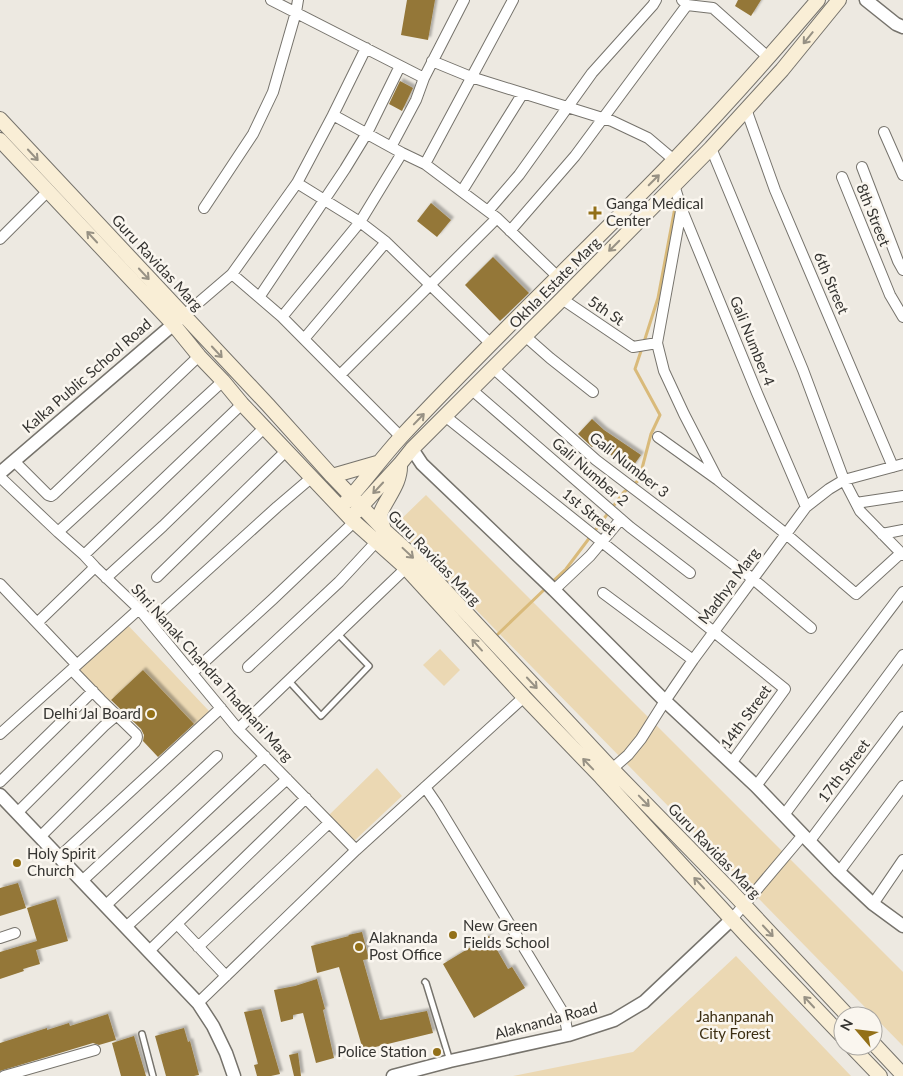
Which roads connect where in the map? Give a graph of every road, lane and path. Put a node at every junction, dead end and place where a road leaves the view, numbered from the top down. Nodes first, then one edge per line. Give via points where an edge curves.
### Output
1 (271, 0) edge
2 (298, 0) edge
3 (464, 0) edge
4 (513, 0) edge
5 (656, 0) edge
6 (818, 0) edge
7 (839, 0) edge
8 (866, 0) edge
9 (685, 2) edge
10 (716, 4) edge
11 (296, 12) junction
12 (903, 27) edge
13 (366, 48) junction
14 (769, 58) junction
15 (432, 61) junction
16 (400, 66) junction
17 (471, 77) junction
18 (424, 78) junction
19 (523, 94) junction
20 (567, 107) junction
21 (746, 109) junction
22 (333, 115) junction
23 (603, 118) junction
24 (0, 119) edge
25 (884, 132) dead end
26 (367, 133) junction
27 (0, 140) edge
28 (391, 147) junction
29 (711, 148) junction
30 (402, 152) junction
31 (674, 160) junction
32 (425, 164) junction
33 (862, 167) dead end
34 (903, 175) edge
35 (842, 177) dead end
36 (297, 183) junction
37 (674, 185) junction
38 (48, 191) junction
39 (462, 191) junction
40 (324, 200) junction
41 (204, 208) dead end
42 (682, 210) junction
43 (488, 211) junction
44 (497, 218) junction
45 (360, 222) junction
46 (510, 231) junction
47 (0, 239) edge
48 (386, 242) junction
49 (903, 270) edge
50 (232, 274) junction
51 (558, 277) junction
52 (430, 284) junction
53 (260, 296) junction
54 (562, 299) junction
55 (282, 317) junction
56 (903, 318) edge
57 (178, 320) junction
58 (525, 336) junction
59 (304, 339) junction
60 (657, 343) junction
61 (491, 344) junction
62 (199, 356) junction
63 (493, 368) junction
64 (340, 376) junction
65 (223, 381) junction
66 (472, 390) junction
67 (593, 392) dead end
68 (242, 404) junction
69 (445, 416) junction
70 (264, 428) junction
71 (658, 437) dead end
72 (401, 438) junction
73 (412, 449) junction
74 (286, 451) junction
75 (14, 461) junction
76 (377, 464) junction
77 (400, 464) junction
78 (898, 466) edge
79 (0, 473) edge
80 (332, 476) junction
81 (0, 478) edge
82 (311, 478) junction
83 (718, 480) junction
84 (844, 480) junction
85 (903, 496) edge
86 (356, 501) junction
87 (856, 503) junction
88 (806, 507) junction
89 (348, 516) junction
90 (621, 519) junction
91 (903, 530) edge
92 (58, 532) junction
93 (786, 534) junction
94 (882, 534) junction
95 (380, 536) junction
96 (602, 543) junction
97 (902, 554) edge
98 (84, 555) junction
99 (95, 567) junction
100 (406, 568) junction
101 (690, 573) dead end
102 (157, 577) dead end
103 (106, 578) junction
104 (753, 579) junction
105 (0, 584) edge
106 (554, 590) junction
107 (903, 592) edge
108 (603, 593) dead end
109 (138, 609) junction
110 (150, 622) junction
111 (37, 623) junction
112 (811, 628) dead end
113 (714, 632) junction
114 (338, 633) junction
115 (903, 654) edge
116 (693, 660) junction
117 (74, 667) junction
118 (248, 667) dead end
119 (192, 673) junction
120 (288, 680) junction
121 (785, 689) joint
122 (93, 691) junction
123 (524, 697) junction
124 (665, 701) junction
125 (221, 708) junction
126 (117, 715) junction
127 (901, 723) edge
128 (238, 728) junction
129 (0, 734) edge
130 (217, 756) dead end
131 (265, 756) junction
132 (732, 762) junction
133 (612, 768) junction
134 (287, 779) junction
135 (0, 782) edge
136 (756, 786) junction
137 (903, 786) edge
138 (425, 787) junction
139 (0, 795) edge
140 (306, 798) junction
141 (17, 813) junction
142 (784, 815) junction
143 (329, 822) junction
144 (40, 837) junction
145 (806, 839) junction
146 (356, 850) junction
147 (60, 858) junction
148 (903, 860) edge
149 (839, 872) junction
150 (82, 881) junction
151 (873, 904) junction
152 (744, 905) junction
153 (105, 906) junction
154 (732, 919) junction
155 (177, 924) junction
156 (902, 924) edge
157 (126, 927) junction
158 (15, 933) dead end
159 (0, 938) edge
160 (198, 947) junction
161 (149, 951) junction
162 (226, 976) junction
163 (425, 982) dead end
164 (198, 1003) junction
165 (839, 1006) edge
166 (833, 1026) edge
167 (142, 1034) dead end
168 (568, 1035) junction
169 (95, 1050) dead end
170 (883, 1054) edge
171 (861, 1056) edge
172 (450, 1061) junction
173 (903, 1075) edge
174 (4, 1076) edge
175 (153, 1076) edge
176 (234, 1076) edge
177 (393, 1076) edge
178 (880, 1076) edge

1 - 11 street
2 - 11 street
3 - 15 street
4 - 17 street
5 - 20 street via 592,73
6 - 14 main road, Okhla Estate Marg
7 -> 21 main road, Okhla Estate Marg
8 - 12 street
9 - 10 street
9 - 23 street
10 - 14 street
11 - 13 street
11 - 41 street via 274,92 253,134
13 - 16 street
13 - 22 street
14 - 31 main road, Okhla Estate Marg
15 - 17 street
15 - 18 street
16 - 18 street
16 - 26 street
17 - 19 street
17 - 32 street
18 - 28 street
19 - 20 street
19 - 39 street
20 - 23 street
20 - 43 street via 519,175
21 - 29 main road, Okhla Estate Marg
21 - 78 street, 6th Street via 774,190
22 - 26 street
22 - 36 street
23 - 31 street via 648,138
23 - 46 street via 575,156
24 -> 57 main road, Guru Ravidas Marg
25 - 34 street
26 - 28 street
26 - 40 street
27 - 38 main road, Guru Ravidas Marg
28 - 30 street
29 - 37 main road, Okhla Estate Marg
29 - 84 street via 803,370
30 - 32 street
30 - 45 street
51 -> 31 main road, Okhla Estate Marg
32 - 39 street
33 - 49 street
35 - 56 street, 8th Street via 890,295
36 - 40 street
36 - 50 street
37 - 42 street, Gali Number 4
37 -> 54 main road, Okhla Estate Marg
38 - 47 street
57 -> 38 main road, Guru Ravidas Marg
39 - 43 street
40 - 45 street
40 - 53 street
42 - 60 street
42 - 88 street, Gali Number 4
43 - 44 street
44 - 46 street
44 - 52 street
45 - 48 street
45 - 55 street
46 - 51 street
48 - 52 street
48 - 59 street
50 - 53 street
50 - 57 street
51 - 61 main road, Okhla Estate Marg
52 - 61 street
52 - 64 street
53 - 55 street
54 - 58 main road, Okhla Estate Marg
54 - 60 street, 5th St via 633,347
55 - 59 street
57 - 62 main road, Guru Ravidas Marg
57 - 75 street, Kalka Public School Road
57 -> 80 main road, Guru Ravidas Marg via 268,405
58 - 63 main road, Okhla Estate Marg
58 - 67 street
59 - 64 street
60 - 83 street via 664,371
72 -> 61 main road, Okhla Estate Marg
62 - 65 main road, Guru Ravidas Marg
62 - 75 street via 51,496
63 - 66 main road, Okhla Estate Marg
63 - 104 street, Gali Number 3 via 596,460
64 - 72 street
65 - 68 main road, Guru Ravidas Marg
65 - 92 street
66 - 69 main road, Okhla Estate Marg
66 - 90 street, Gali Number 2
68 - 70 main road, Guru Ravidas Marg
68 - 98 street
69 - 73 main road, Okhla Estate Marg
69 - 96 street, 1st Street
70 - 74 main road, Guru Ravidas Marg
70 - 103 street
71 - 83 street
72 - 76 main road, Okhla Estate Marg
73 - 77 main road, Okhla Estate Marg
73 - 106 street via 422,464
74 - 82 main road, Guru Ravidas Marg
74 - 102 street
75 - 79 street, Kalka Public School Road
76 - 80 main road
76 - 86 main road, Okhla Estate Marg
77 -> 86 main road, Okhla Estate Marg
77 - 95 main road via 398,481 380,512
78 - 84 street, Madhya Marg
80 - 86 main road, Guru Ravidas Marg
81 - 92 street, Shri Nanak Chandra Thadhani Marg
82 - 89 main road, Guru Ravidas Marg
82 - 110 street
83 - 93 street
84 - 87 street
84 - 88 street, Madhya Marg
85 - 87 street
86 - 89 main road, Okhla Estate Marg
86 - 95 main road, Guru Ravidas Marg
87 - 94 street
88 - 93 street, Madhya Marg
89 - 95 main road, Guru Ravidas Marg
89 - 119 street via 273,599
90 - 96 street
90 - 101 street, Gali Number 2
91 - 94 street
92 - 98 street, Shri Nanak Chandra Thadhani Marg
93 - 97 street via 856,594
93 - 104 street, Madhya Marg
94 - 97 street
95 - 100 main road, Guru Ravidas Marg
95 - 118 street via 339,582
95 -> 133 main road, Guru Ravidas Marg via 414,557
96 - 106 street
96 - 113 street, 1st Street
98 - 99 street, Shri Nanak Chandra Thadhani Marg
99 - 103 street, Shri Nanak Chandra Thadhani Marg
99 - 111 street
100 - 114 street
123 -> 100 main road, Guru Ravidas Marg
103 - 109 street, Shri Nanak Chandra Thadhani Marg
104 - 112 street, Gali Number 3
104 - 113 street, Madhya Marg
105 - 111 street
106 - 124 street
107 - 136 street
108 - 116 street
109 - 110 street, Shri Nanak Chandra Thadhani Marg
109 - 117 street
110 - 119 street, Shri Nanak Chandra Thadhani Marg
111 - 117 street
113 - 116 street, Madhya Marg
113 - 121 street, 1st Street
114 - 120 street
114 - 120 lane via 369,666 321,716
115 - 142 street
116 - 124 street, Madhya Marg
117 - 122 street
117 - 129 street
119 - 125 street, Shri Nanak Chandra Thadhani Marg
120 - 128 street
121 - 132 street, 14th Street
122 - 126 street
122 - 135 street
123 - 138 street
154 -> 123 main road, Guru Ravidas Marg
124 - 132 street
124 - 133 street, Madhya Marg via 641,738
125 - 128 street, Shri Nanak Chandra Thadhani Marg
125 - 147 street
126 - 141 street
126 - 144 street via 138,736 137,739
127 - 145 street, 17th Street
128 - 131 street, Shri Nanak Chandra Thadhani Marg
130 - 150 street
131 - 134 street, Shri Nanak Chandra Thadhani Marg
131 - 153 street
132 - 136 street
133 -> 152 main road, Guru Ravidas Marg
134 - 140 street, Shri Nanak Chandra Thadhani Marg
134 - 157 street
136 - 142 street
137 - 149 street
138 - 146 street
138 - 168 street via 564,1014
139 - 141 street
140 - 143 street, Shri Nanak Chandra Thadhani Marg
140 - 155 street
141 - 144 street
142 - 145 street
143 - 146 street, Shri Nanak Chandra Thadhani Marg
143 - 160 street
144 - 147 street
145 - 149 street
145 - 152 street, 17th Street
146 - 162 street
147 - 150 street
148 - 151 street
149 - 151 street
150 - 153 street
151 - 156 street
152 - 154 street, 17th Street
152 -> 165 main road, Guru Ravidas Marg
153 - 157 street
166 -> 154 main road, Guru Ravidas Marg
154 - 168 street, Alaknanda Road via 644,1002 614,1020
155 - 160 street
155 - 161 street
157 - 161 street
158 - 159 street
160 - 162 street
161 - 164 street
162 - 164 street
163 - 172 lane
164 - 176 street via 213,1026
167 - 175 lane
168 - 172 street, Alaknanda Road
169 - 174 street
170 - 173 main road
171 - 178 main road
172 - 177 street, Alaknanda Road

